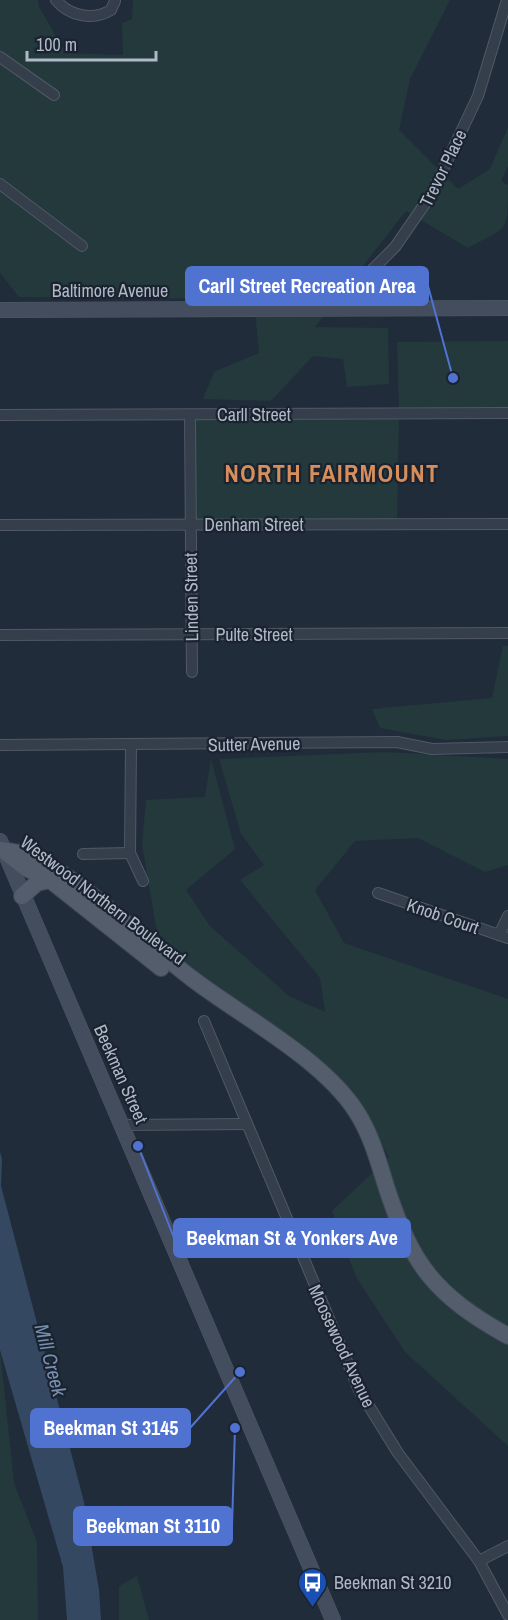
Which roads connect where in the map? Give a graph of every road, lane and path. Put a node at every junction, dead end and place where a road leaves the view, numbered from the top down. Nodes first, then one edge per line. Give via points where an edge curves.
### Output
1 (56, 0) edge
2 (507, 0) edge
3 (114, 2) dead end
4 (0, 57) edge
5 (54, 95) dead end
6 (0, 184) edge
7 (82, 246) dead end
8 (508, 308) edge
9 (333, 309) junction
10 (0, 310) edge
11 (508, 413) edge
12 (189, 414) junction
13 (0, 415) edge
14 (190, 524) junction
15 (508, 524) edge
16 (0, 525) edge
17 (508, 633) edge
18 (0, 635) edge
19 (191, 635) junction
20 (192, 672) dead end
21 (0, 745) edge
22 (131, 745) junction
23 (508, 747) edge
24 (1, 847) edge
25 (130, 853) junction
26 (83, 854) dead end
27 (50, 880) junction
28 (143, 881) dead end
29 (378, 893) dead end
30 (22, 896) junction
31 (508, 916) edge
32 (504, 936) edge
33 (204, 1022) dead end
34 (247, 1124) junction
35 (122, 1125) junction
36 (508, 1336) edge
37 (508, 1347) edge
38 (508, 1546) edge
39 (479, 1562) junction
40 (508, 1615) edge
41 (333, 1620) edge

1 - 3 street via 73,13 95,16 111,10
2 - 9 street, Trevor Place via 478,96 431,195 395,247
4 - 5 street
6 - 7 street
8 - 9 main road, Baltimore Avenue
9 - 10 main road, Baltimore Avenue
11 - 12 street, Carll Street
12 - 13 street, Carll Street
12 - 14 street, Linden Street
14 - 15 street, Denham Street
14 - 16 street, Denham Street
14 - 19 street, Linden Street
17 - 19 street, Pulte Street
18 - 19 street, Pulte Street
19 - 20 street, Linden Street
21 - 22 street, Sutter Avenue
22 - 23 street, Sutter Avenue via 397,742 432,749
22 - 25 street
24 - 27 main road, Westwood Northern Boulevard via 26,868
24 - 30 main road, Beekman Street
24 - 36 main road, Westwood Northern Boulevard via 38,859 81,887 185,973 308,1062 344,1094 365,1126 399,1226 420,1265 452,1300
25 - 26 street
25 - 28 street
27 - 30 main road via 37,883
27 - 37 main road, Westwood Northern Boulevard via 127,943 317,1081 355,1129 410,1267 448,1309
29 - 32 street, Knob Court
30 - 35 main road, Beekman Street
31 - 32 street
33 - 34 street, Moosewood Avenue
34 - 35 street
34 - 39 street, Moosewood Avenue via 359,1390 398,1453
35 - 41 main road, Beekman Street
38 - 39 street
39 - 40 street, Moosewood Avenue

